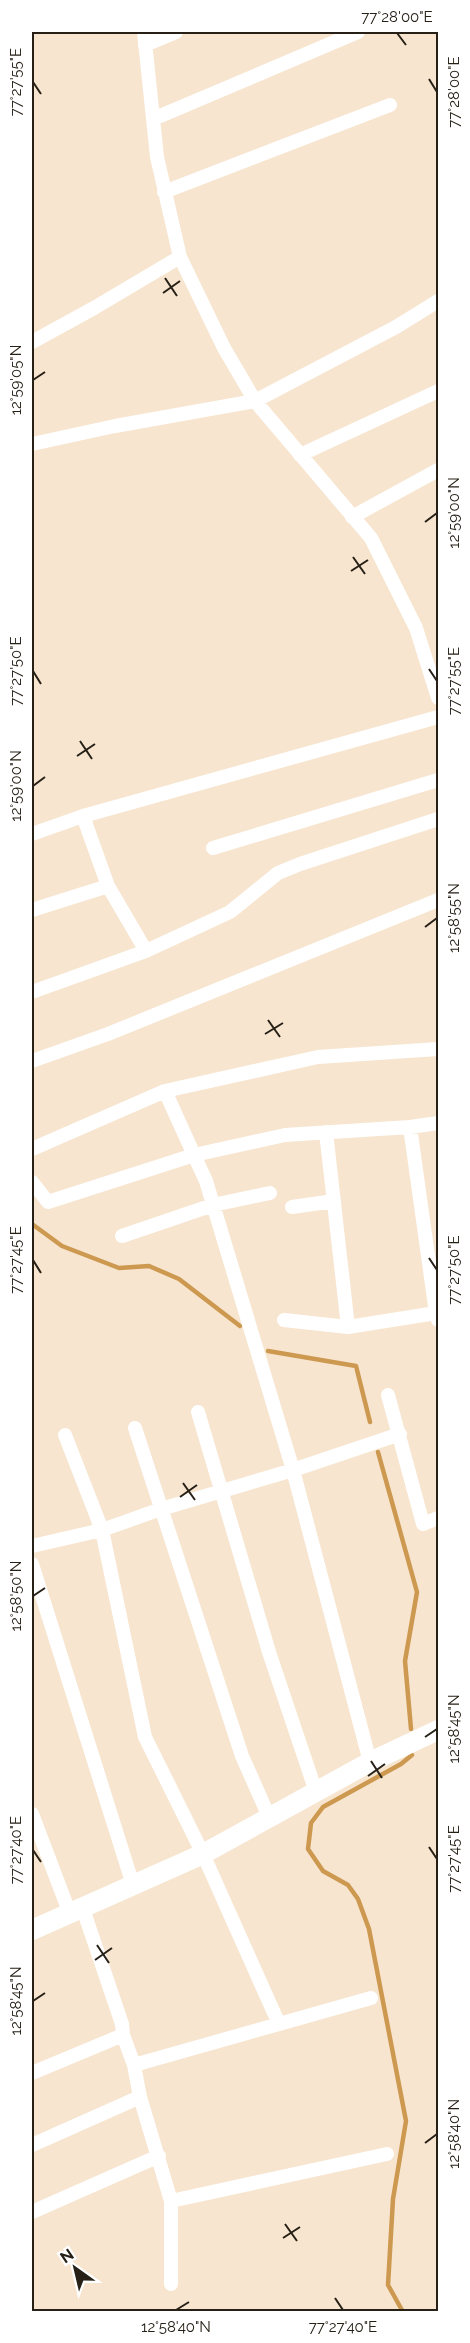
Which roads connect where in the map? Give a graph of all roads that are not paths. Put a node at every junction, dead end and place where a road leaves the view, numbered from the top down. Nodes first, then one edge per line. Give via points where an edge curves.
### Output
1 (176, 32) edge
2 (358, 32) edge
3 (145, 38) edge
4 (390, 105) dead end
5 (153, 119) junction
6 (164, 192) junction
7 (180, 257) junction
8 (438, 301) edge
9 (32, 342) edge
10 (438, 391) edge
11 (255, 401) junction
12 (32, 444) edge
13 (300, 455) junction
14 (438, 470) edge
15 (352, 517) junction
16 (438, 698) edge
17 (438, 717) edge
18 (438, 780) edge
19 (83, 816) junction
20 (438, 819) edge
21 (32, 834) edge
22 (213, 848) dead end
23 (108, 886) junction
24 (438, 900) edge
25 (32, 910) edge
26 (146, 951) junction
27 (32, 992) edge
28 (438, 1049) edge
29 (32, 1061) edge
30 (165, 1090) junction
31 (438, 1123) edge
32 (410, 1127) junction
33 (326, 1132) junction
34 (32, 1149) edge
35 (194, 1155) junction
36 (32, 1182) edge
37 (270, 1193) dead end
38 (334, 1201) junction
39 (213, 1205) junction
40 (292, 1207) dead end
41 (122, 1236) dead end
42 (437, 1317) edge
43 (284, 1320) dead end
44 (348, 1327) junction
45 (388, 1395) dead end
46 (198, 1412) dead end
47 (135, 1428) dead end
48 (400, 1434) junction
49 (65, 1435) dead end
50 (293, 1470) junction
51 (222, 1492) junction
52 (161, 1509) junction
53 (438, 1518) edge
54 (102, 1530) junction
55 (32, 1546) edge
56 (32, 1564) edge
57 (438, 1730) edge
58 (370, 1762) junction
59 (316, 1792) junction
60 (32, 1814) edge
61 (270, 1819) junction
62 (203, 1854) junction
63 (133, 1886) junction
64 (77, 1912) junction
65 (32, 1930) edge
66 (371, 1998) dead end
67 (279, 2024) junction
68 (123, 2035) junction
69 (134, 2065) junction
70 (32, 2073) edge
71 (140, 2097) junction
72 (32, 2145) edge
73 (387, 2154) dead end
74 (159, 2156) junction
75 (171, 2201) junction
76 (32, 2212) edge
77 (171, 2284) dead end

1 - 3 street
2 - 5 street
3 - 5 street
4 - 6 street
5 - 6 street
6 - 7 street
7 - 9 street
7 - 11 street via 224,348
8 - 11 street
10 - 13 street
11 - 12 street
11 - 13 street
13 - 15 street
14 - 15 street
15 - 16 street via 371,538 416,628
17 - 19 street
18 - 22 street
19 - 21 street
19 - 23 street
20 - 26 street via 278,873 230,912
23 - 25 street
23 - 26 street
24 - 29 street
26 - 27 street
28 - 30 street via 318,1058
30 - 34 street
30 - 35 street
31 - 32 street
32 - 33 street
32 - 42 street
33 - 35 street via 285,1135
33 - 38 street
35 - 36 street via 48,1202
35 - 39 street
37 - 39 street
38 - 40 street
38 - 44 street
39 - 41 street
39 - 50 street
42 - 44 street
43 - 44 street
45 - 48 street
46 - 51 street
47 - 52 street
48 - 50 street
48 - 53 street via 423,1524
49 - 54 street
50 - 51 street
50 - 58 street
51 - 52 street
51 - 59 street
52 - 54 street
52 - 61 street via 243,1756
54 - 55 street
54 - 62 street via 145,1737
56 - 63 street
57 - 58 street
58 - 59 street
59 - 61 street
60 - 64 street
61 - 62 street
62 - 63 street
62 - 67 street
63 - 64 street
64 - 65 street
64 - 68 street
66 - 67 street
67 - 69 street
68 - 69 street
68 - 70 street
69 - 71 street
71 - 72 street
71 - 74 street
73 - 75 street
74 - 75 street
74 - 76 street
75 - 77 street

